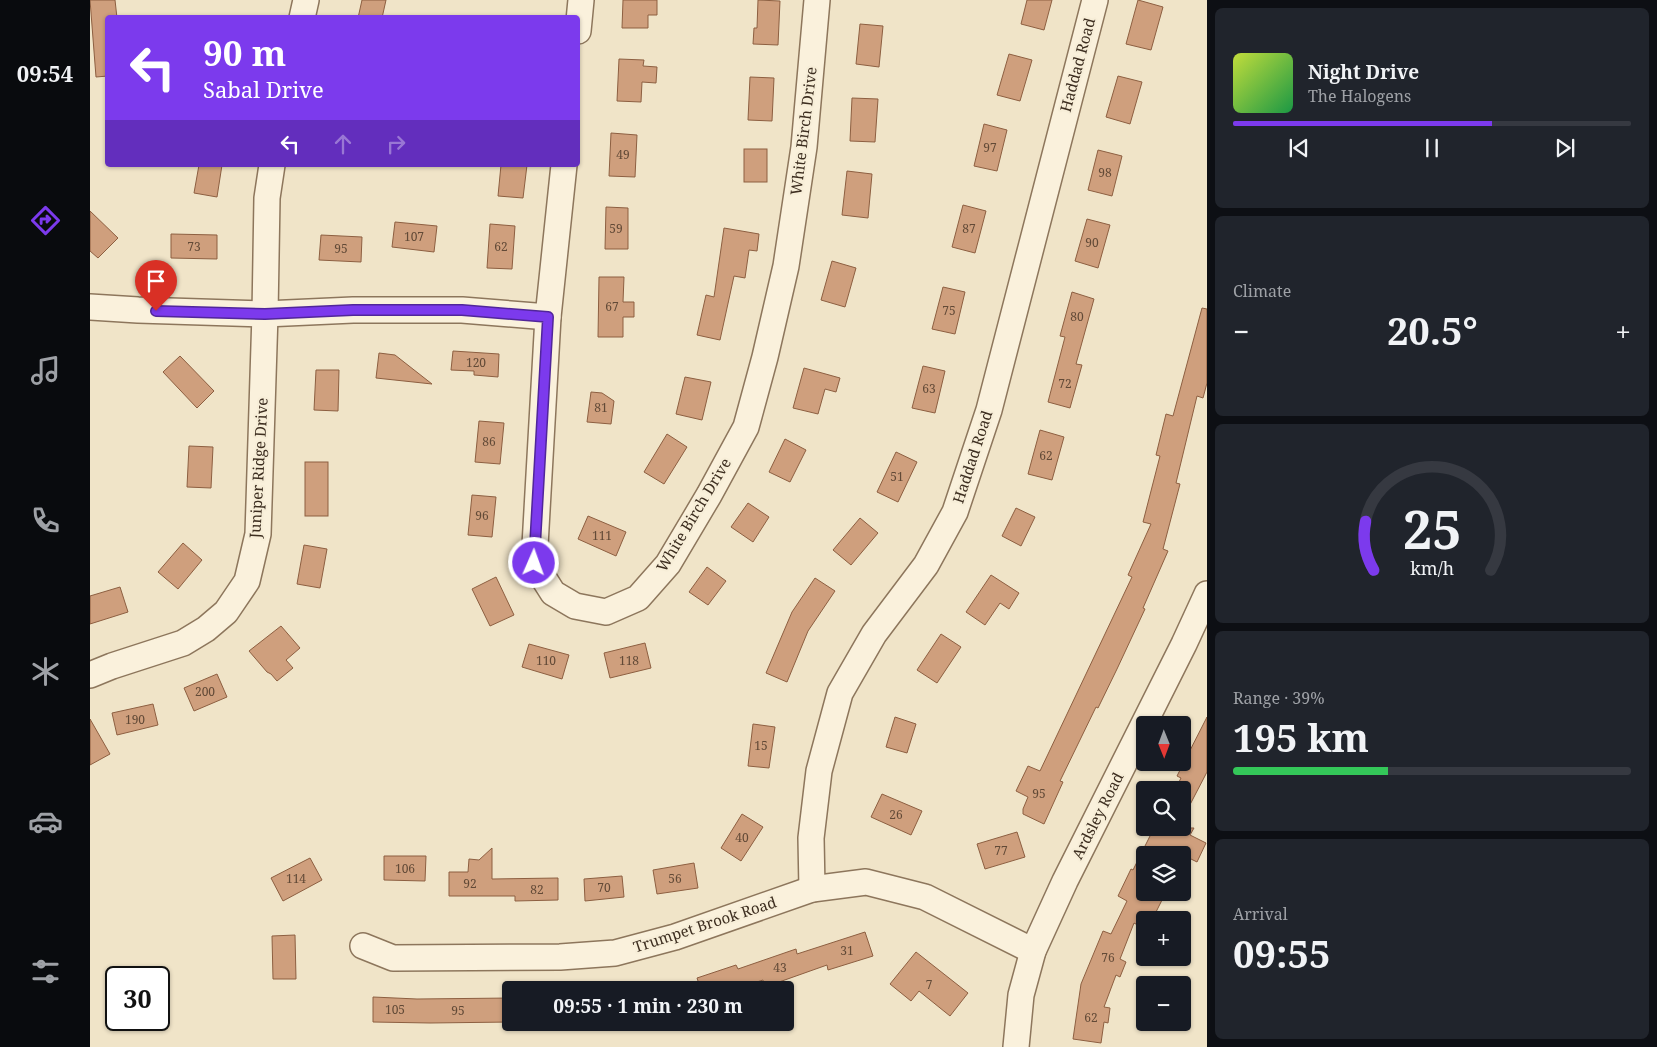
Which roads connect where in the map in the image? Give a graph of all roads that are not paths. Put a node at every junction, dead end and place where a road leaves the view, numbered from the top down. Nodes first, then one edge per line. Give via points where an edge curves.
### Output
1 (306, 0) edge
2 (580, 0) edge
3 (817, 0) edge
4 (1095, 0) edge
5 (303, 15) edge
6 (579, 15) edge
7 (272, 167) edge
8 (564, 167) edge
9 (90, 307) edge
10 (265, 314) junction
11 (548, 317) junction
12 (1207, 594) edge
13 (90, 675) edge
14 (812, 889) junction
15 (363, 946) dead end
16 (1033, 951) junction
17 (1016, 1047) edge

1 - 5 street
2 - 6 street
3 - 11 street, White Birch Drive via 804,148 786,266 746,427 668,564 638,598 606,612 575,606 553,593 534,563
4 - 14 street, Haddad Road via 989,410 955,512 926,565 874,634 840,693 819,771 811,838
7 - 10 street, Juniper Ridge Drive via 266,198
8 - 11 street, White Birch Drive
9 - 10 street
10 - 11 street via 452,310
10 - 13 street, Juniper Ridge Drive via 258,534 247,581 226,612 183,643
12 - 16 street, Ardsley Road
14 - 15 street, Trumpet Brook Road via 675,937 615,953 560,957 393,958
14 - 16 street, Trumpet Brook Road via 866,882 925,897
16 - 17 street, Ardsley Road via 1021,995

